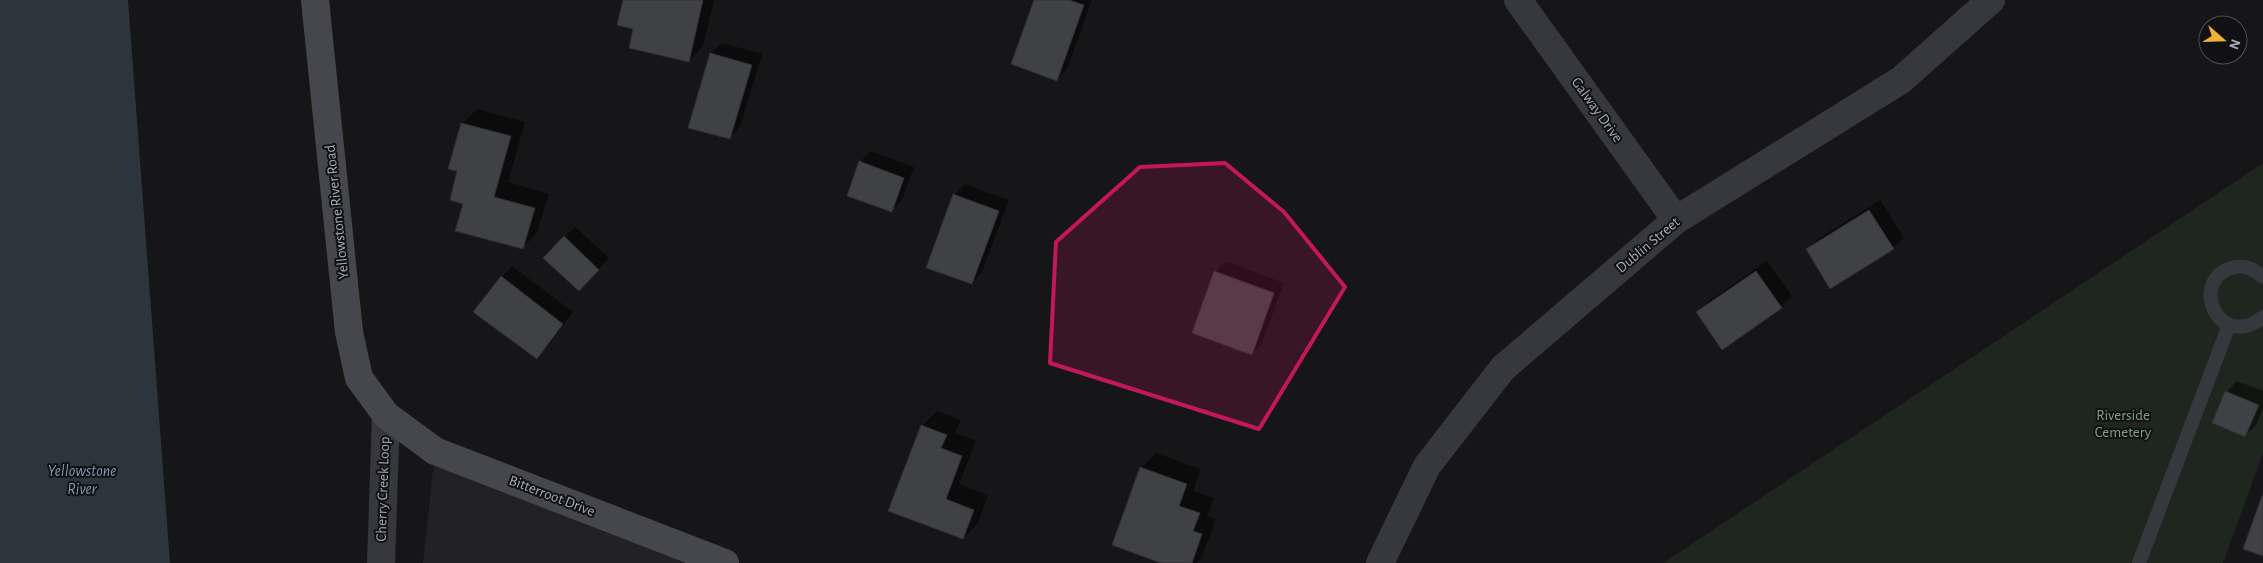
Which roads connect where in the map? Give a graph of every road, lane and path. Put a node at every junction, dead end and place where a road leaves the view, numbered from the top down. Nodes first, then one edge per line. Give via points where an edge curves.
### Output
1 (314, 0) edge
2 (1518, 0) edge
3 (1991, 0) edge
4 (1676, 220) junction
5 (2263, 278) edge
6 (2263, 317) edge
7 (2230, 325) junction
8 (386, 415) junction
9 (381, 563) edge
10 (725, 563) edge
11 (1380, 563) edge
12 (2139, 563) edge

1 - 8 street, Yellowstone River Road via 349,332 359,378
2 - 4 street, Galway Drive
3 - 4 street, Dublin Street via 1901,80
4 - 11 street, Dublin Street via 1504,368 1427,466
5 - 7 lane via 2240,266 2222,273 2215,280 2210,298 2212,307 2217,316
6 - 7 lane via 2245,327
7 - 12 lane
8 - 9 street, Cherry Creek Loop
8 - 10 street, Bitterroot Drive via 435,451

